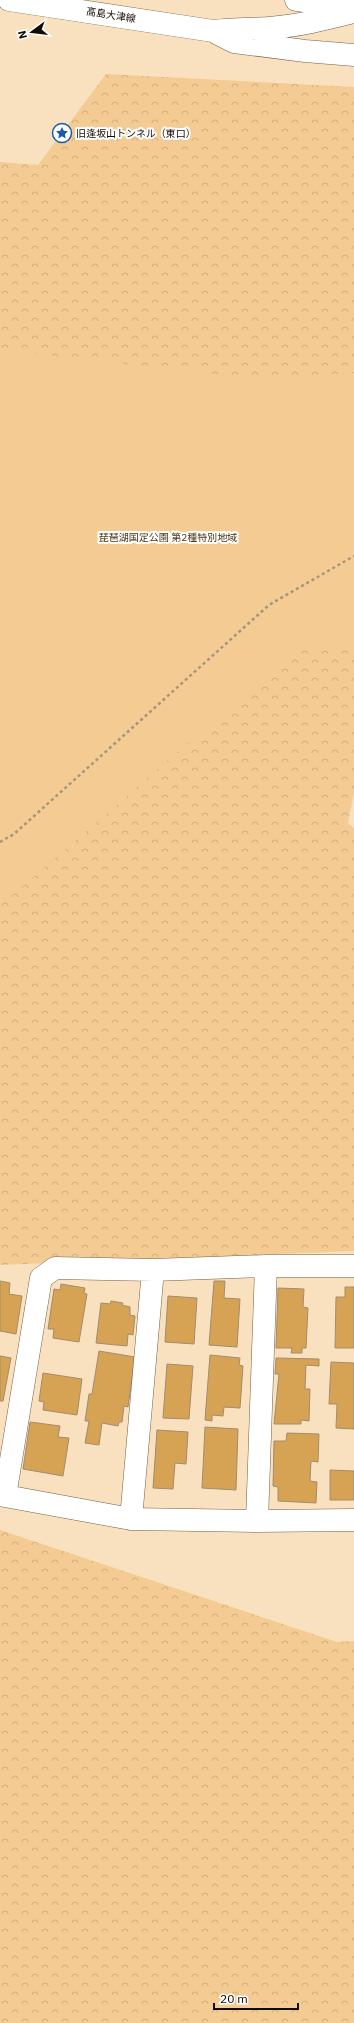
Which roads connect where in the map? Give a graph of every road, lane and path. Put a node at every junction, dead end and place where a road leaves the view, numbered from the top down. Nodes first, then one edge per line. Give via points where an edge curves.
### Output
1 (9, 0) edge
2 (296, 0) edge
3 (354, 9) edge
4 (354, 12) edge
5 (213, 31) junction
6 (354, 55) edge
7 (354, 556) edge
8 (0, 842) edge
9 (266, 1266) junction
10 (354, 1266) edge
11 (153, 1270) junction
12 (2, 1495) edge
13 (131, 1519) junction
14 (354, 1520) edge
15 (257, 1521) junction

1 - 5 main road, 高島大津線
2 - 3 main road
4 - 5 main road via 313,22 269,28
5 - 6 main road via 234,42
7 - 8 path via 269,606 14,834
9 - 10 main road
9 - 11 main road
9 - 15 main road
11 - 12 main road via 55,1268 41,1278
11 - 13 main road
12 - 13 main road
13 - 15 main road
14 - 15 main road

